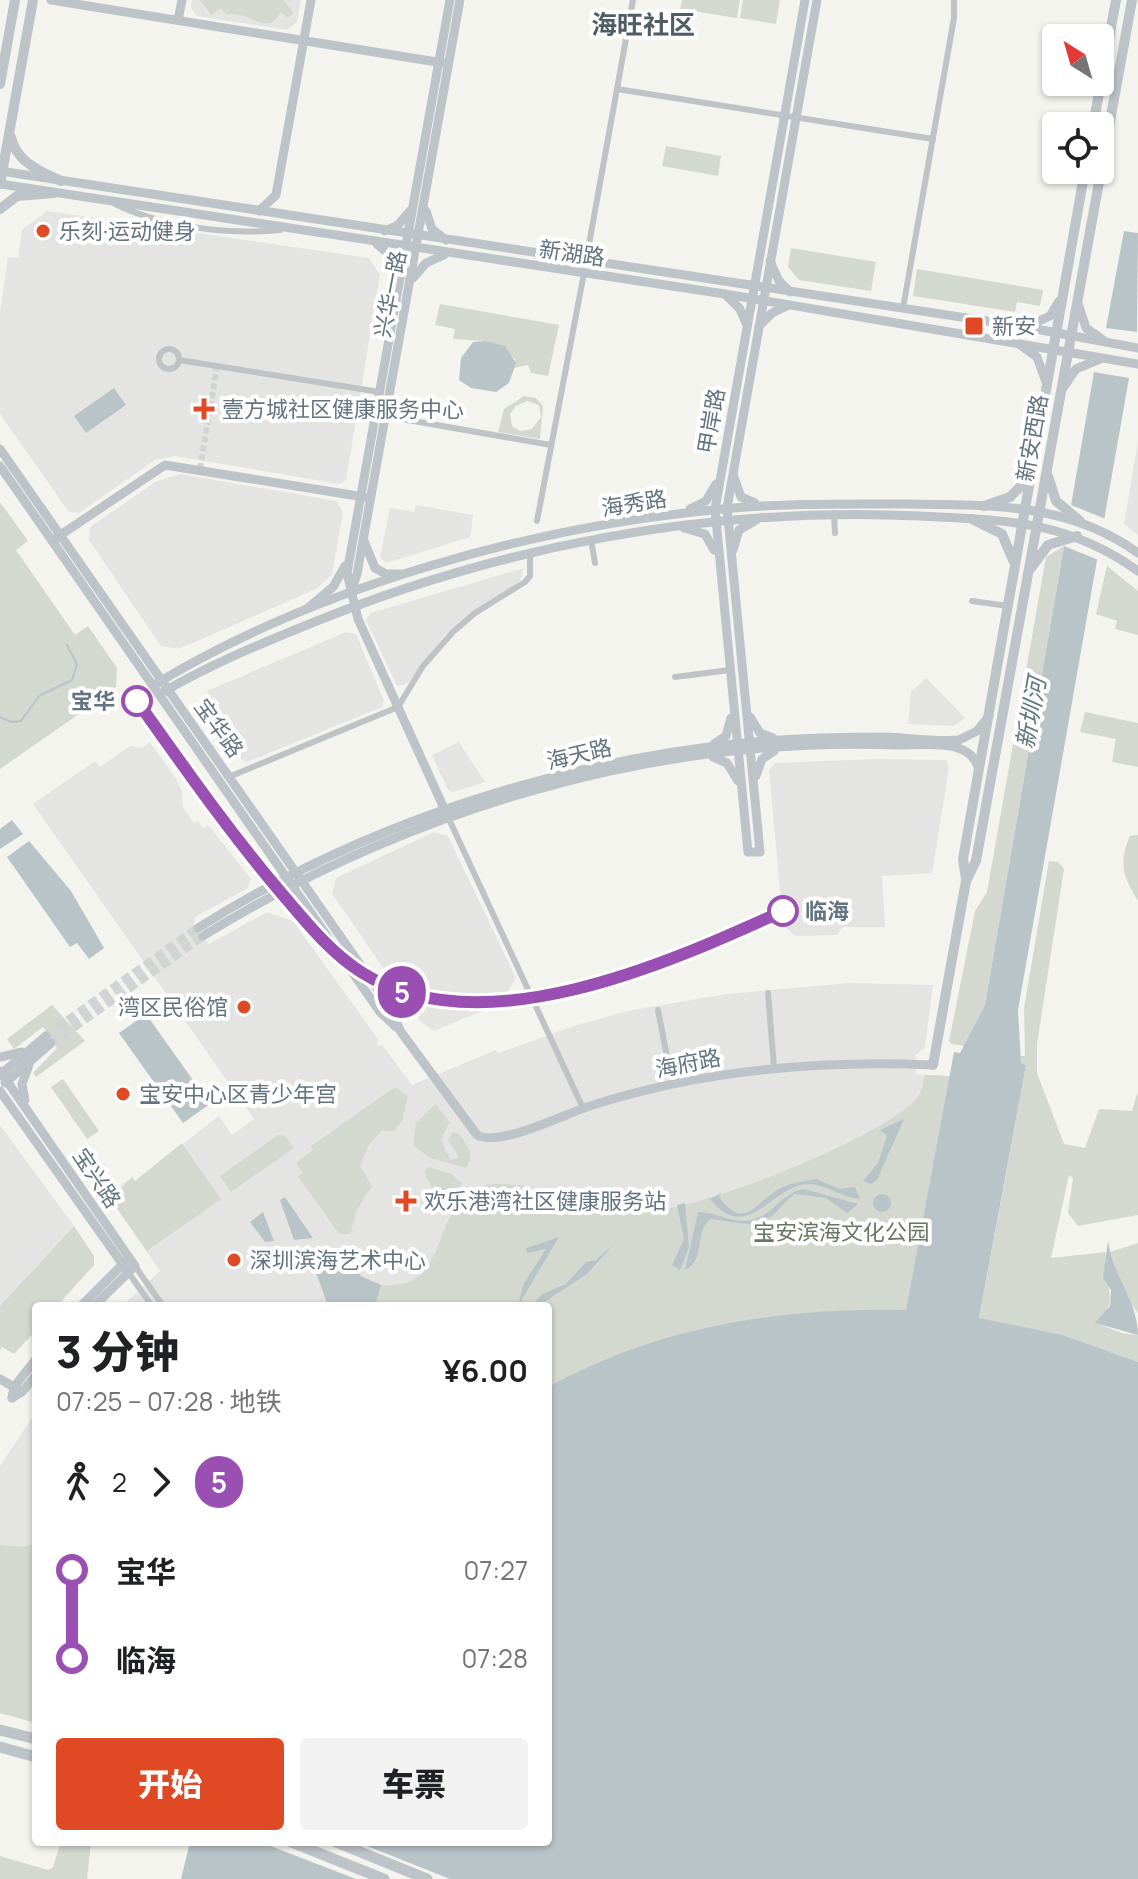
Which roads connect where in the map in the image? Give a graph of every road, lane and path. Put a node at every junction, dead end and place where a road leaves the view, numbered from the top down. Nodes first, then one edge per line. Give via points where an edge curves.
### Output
1 (15, 0) edge
2 (33, 0) edge
3 (51, 0) edge
4 (182, 0) edge
5 (311, 0) edge
6 (450, 0) edge
7 (460, 0) edge
8 (633, 0) edge
9 (805, 0) edge
10 (817, 0) edge
11 (954, 0) edge
12 (1116, 0) edge
13 (1132, 0) edge
14 (178, 20) junction
15 (304, 40) junction
16 (6, 49) junction
17 (24, 50) junction
18 (444, 64) junction
19 (0, 84) edge
20 (617, 89) junction
21 (1096, 112) edge
22 (784, 116) junction
23 (795, 117) junction
24 (11, 124) junction
25 (933, 139) junction
26 (428, 154) junction
27 (0, 178) edge
28 (61, 181) junction
29 (1082, 184) edge
30 (54, 193) junction
31 (276, 195) junction
32 (425, 196) junction
33 (413, 205) junction
34 (1078, 206) junction
35 (1095, 208) junction
36 (0, 209) edge
37 (259, 211) junction
38 (286, 216) junction
39 (381, 232) junction
40 (368, 240) junction
41 (413, 242) junction
42 (449, 242) junction
43 (512, 251) junction
44 (452, 254) junction
45 (769, 260) junction
46 (586, 261) junction
47 (510, 262) junction
48 (758, 262) junction
49 (584, 273) junction
50 (676, 276) junction
51 (405, 284) junction
52 (674, 287) junction
53 (726, 289) junction
54 (1063, 290) junction
55 (758, 294) junction
56 (792, 299) junction
57 (1079, 305) junction
58 (903, 308) junction
59 (400, 314) junction
60 (747, 324) junction
61 (1020, 326) junction
62 (757, 329) junction
63 (1055, 333) junction
64 (1072, 336) junction
65 (1008, 340) junction
66 (1110, 343) junction
67 (1053, 348) junction
68 (1138, 348) edge
69 (1069, 352) junction
70 (1104, 359) junction
71 (179, 360) dead end
72 (1138, 364) edge
73 (739, 370) junction
74 (750, 371) junction
75 (1046, 383) junction
76 (380, 392) junction
77 (1061, 395) junction
78 (385, 416) junction
79 (551, 445) junction
80 (0, 449) edge
81 (0, 466) edge
82 (1047, 469) junction
83 (721, 470) junction
84 (732, 472) junction
85 (1031, 475) junction
86 (365, 497) junction
87 (775, 505) junction
88 (984, 506) junction
89 (727, 508) junction
90 (715, 509) junction
91 (1025, 509) junction
92 (1039, 510) junction
93 (834, 513) junction
94 (678, 515) junction
95 (768, 516) junction
96 (1073, 517) junction
97 (972, 519) junction
98 (727, 520) junction
99 (537, 521) dead end
100 (715, 521) junction
101 (1022, 522) junction
102 (1037, 524) junction
103 (668, 527) junction
104 (835, 533) dead end
105 (1070, 535) junction
106 (57, 537) junction
107 (363, 537) junction
108 (591, 540) junction
109 (352, 544) junction
110 (530, 553) junction
111 (1138, 553) edge
112 (718, 561) junction
113 (595, 563) dead end
114 (1015, 564) junction
115 (1138, 571) edge
116 (416, 572) junction
117 (1028, 573) junction
118 (731, 577) junction
119 (350, 594) junction
120 (972, 601) dead end
121 (353, 606) junction
122 (1008, 606) junction
123 (299, 615) junction
124 (260, 632) junction
125 (264, 643) junction
126 (730, 670) junction
127 (675, 677) dead end
128 (161, 687) junction
129 (732, 691) junction
130 (398, 707) junction
131 (746, 708) junction
132 (989, 716) junction
133 (780, 740) junction
134 (750, 747) junction
135 (790, 747) junction
136 (738, 748) junction
137 (699, 753) junction
138 (979, 774) junction
139 (231, 776) junction
140 (754, 792) junction
141 (743, 794) junction
142 (447, 813) junction
143 (966, 843) junction
144 (979, 845) junction
145 (300, 876) junction
146 (966, 881) junction
147 (290, 882) junction
148 (200, 932) tunnel mouth
149 (768, 993) dead end
150 (658, 1010) dead end
151 (401, 1032) junction
152 (48, 1040) tunnel mouth
153 (32, 1053) junction
154 (0, 1057) edge
155 (933, 1065) joint
156 (774, 1067) junction
157 (2, 1080) edge
158 (672, 1083) junction
159 (583, 1108) junction
160 (0, 1109) edge
161 (28, 1111) junction
162 (19, 1119) junction
163 (464, 1122) joint
164 (91, 1200) junction
165 (81, 1207) junction
166 (129, 1265) junction
167 (86, 1302) edge
168 (97, 1302) edge
169 (150, 1302) edge
170 (160, 1302) edge
171 (32, 1366) edge
172 (32, 1378) edge
173 (0, 1379) edge
174 (0, 1391) edge
175 (16, 1392) junction
176 (0, 1730) edge
177 (32, 1738) edge
178 (0, 1747) edge
179 (32, 1756) edge
180 (301, 1846) edge
181 (346, 1846) edge
182 (384, 1879) edge
183 (427, 1879) edge

1 - 16 main road
2 - 17 main road
3 - 14 main road
4 - 14 main road
5 - 15 main road
6 - 18 main road, 兴华一路
7 - 18 main road, 兴华一路
8 - 20 street
9 - 22 main road, 甲岸路
10 - 23 main road, 甲岸路
11 - 25 street
12 - 21 main road
13 - 35 main road, 新安西路
14 - 15 main road
15 - 18 main road
15 - 31 main road
16 - 17 main road via 13,60
16 - 19 main road
17 - 24 main road
18 - 26 main road, 兴华一路
20 - 22 street
20 - 46 street
22 - 23 street
22 - 48 main road, 甲岸路
23 - 25 street
23 - 45 main road, 甲岸路
24 - 27 main road
24 - 28 main road via 19,155
25 - 58 street
26 - 32 main road, 兴华一路
26 - 33 main road, 兴华一路
27 - 28 main road, 新湖路
27 - 30 main road, 新湖路
28 - 37 main road, 新湖路
29 - 34 main road, 新安西路
30 - 36 main road via 17,196
30 - 40 main road, 新湖路
31 - 37 main road
31 - 38 main road
32 - 41 main road, 兴华一路
32 - 42 main road via 429,224
33 - 39 main road via 398,225
33 - 41 main road, 兴华一路
34 - 35 main road via 1085,215
34 - 54 main road, 新安西路
35 - 57 main road, 新安西路
37 - 38 main road, 新湖路
38 - 39 main road, 新湖路
39 - 41 main road, 新湖路
40 - 41 main road, 新湖路
40 - 51 main road via 392,257
41 - 42 main road, 新湖路
41 - 44 main road, 新湖路
41 - 51 main road, 兴华一路
42 - 43 main road, 新湖路
43 - 46 main road, 新湖路
43 - 47 main road via 505,256
44 - 47 main road, 新湖路
44 - 51 main road via 426,263
45 - 55 main road, 甲岸路
45 - 56 main road
46 - 50 main road, 新湖路
47 - 49 main road, 新湖路
48 - 53 main road via 747,278
48 - 55 main road, 甲岸路
49 - 52 main road, 新湖路
49 - 79 street
50 - 52 main road via 681,282
50 - 53 main road, 新湖路
51 - 59 main road, 兴华一路
52 - 53 main road, 新湖路
53 - 55 main road, 新湖路
53 - 60 main road
54 - 61 main road via 1050,316
54 - 63 main road, 新安西路
55 - 56 main road, 新湖路
55 - 60 main road, 甲岸路
55 - 62 main road, 甲岸路
56 - 58 main road, 新湖路
56 - 62 main road
56 - 65 main road, 新湖路
57 - 64 main road, 新安西路
57 - 66 main road via 1086,328
58 - 61 main road, 新湖路
59 - 76 main road, 兴华一路
59 - 78 main road, 兴华一路
60 - 73 main road, 甲岸路
61 - 63 main road, 新湖路
62 - 74 main road, 甲岸路
63 - 64 main road, 新湖路
63 - 67 main road, 新安西路
64 - 66 main road, 新湖路
64 - 69 main road, 新安西路
65 - 67 main road, 新湖路
65 - 75 main road via 1037,357
66 - 68 main road, 新湖路
67 - 69 main road, 新湖路
67 - 75 main road, 新安西路
69 - 70 main road, 新湖路
69 - 77 main road, 新安西路
70 - 72 main road, 新湖路
70 - 77 main road via 1076,369
71 - 76 street
73 - 74 main road via 745,365
73 - 83 main road, 甲岸路
74 - 84 main road, 甲岸路
75 - 85 main road, 新安西路
76 - 86 main road, 兴华一路
77 - 82 main road, 新安西路
78 - 79 street
78 - 86 main road, 兴华一路
79 - 99 street
80 - 106 main road, 宝华路
81 - 106 main road, 宝华路
82 - 92 main road, 新安西路
82 - 96 main road via 1054,497
83 - 90 main road, 甲岸路
83 - 94 main road via 706,501
84 - 87 main road via 743,499
84 - 89 main road, 甲岸路
85 - 88 main road via 1013,495
85 - 91 main road, 新安西路
86 - 106 main road via 165,465
86 - 107 main road, 兴华一路
86 - 109 main road, 兴华一路
87 - 88 main road, 海秀路
87 - 89 main road, 海秀路
88 - 91 main road, 海秀路
89 - 90 main road, 海秀路
89 - 98 main road, 甲岸路
90 - 94 main road, 海秀路
90 - 100 main road, 甲岸路
91 - 92 main road, 海秀路
91 - 101 main road, 新安西路
92 - 96 main road, 海秀路
92 - 102 main road, 新安西路
93 - 95 main road, 海秀路
93 - 97 main road, 海秀路
93 - 104 street
94 - 116 main road, 海秀路 via 554,536
95 - 98 main road, 海秀路
95 - 118 main road via 746,523 737,534
96 - 111 main road, 海秀路
97 - 101 main road, 海秀路
97 - 114 main road via 1002,534
98 - 100 main road, 海秀路
98 - 118 main road, 甲岸路
100 - 103 main road, 海秀路
100 - 112 main road, 甲岸路
101 - 102 main road, 海秀路
101 - 114 main road, 新安西路
102 - 105 main road, 海秀路
102 - 117 main road, 新安西路
103 - 108 main road, 海秀路
103 - 112 main road via 703,533
105 - 115 main road, 海秀路
105 - 117 main road via 1045,548
106 - 128 main road, 宝华路
107 - 116 main road via 379,572
107 - 119 main road, 兴华一路
108 - 110 main road, 海秀路
108 - 113 street
109 - 119 main road, 兴华一路
109 - 123 main road via 338,581
110 - 121 main road, 海秀路
110 - 130 street via 525,582 475,613 442,644
112 - 126 main road, 甲岸路
114 - 122 main road, 新安西路
116 - 119 main road, 海秀路
117 - 144 main road, 新安西路
118 - 131 main road, 甲岸路
119 - 121 main road, 兴华一路
119 - 123 main road, 海秀路
120 - 122 street
121 - 125 main road, 海秀路
121 - 130 main road, 兴华一路
122 - 132 main road, 新安西路
123 - 124 main road, 海秀路
124 - 125 main road via 256,640
124 - 128 main road, 海秀路
125 - 128 main road, 海秀路
126 - 127 street
126 - 129 main road, 甲岸路
128 - 139 main road, 宝华路
128 - 147 main road, 宝华路
129 - 136 main road, 甲岸路
129 - 137 main road via 726,736
130 - 139 street
130 - 142 main road, 兴华一路
131 - 133 main road via 760,733
131 - 134 main road, 甲岸路
132 - 133 main road, 海天路 via 977,731 959,740
132 - 138 main road, 新安西路
133 - 134 main road, 海天路
134 - 135 main road, 海天路
134 - 136 main road, 海天路
134 - 140 main road, 甲岸路
135 - 138 main road, 海天路 via 961,748 973,755
135 - 140 main road via 762,759
136 - 137 main road, 海天路
136 - 141 main road, 甲岸路
137 - 141 main road via 727,763
137 - 142 main road, 海天路 via 579,771
138 - 143 main road, 新安西路
139 - 145 main road, 宝华路
140 - 141 main road, 甲岸路 via 760,852 748,852
142 - 145 main road, 海天路
142 - 159 street
143 - 144 main road
143 - 146 main road, 新安西路
144 - 146 main road, 新安西路
145 - 147 main road, 海天路
145 - 151 main road, 宝华路 via 389,1006
146 - 155 main road, 新安西路
147 - 148 main road, 海天路
147 - 151 main road, 宝华路 via 380,1012
149 - 156 street
150 - 158 street
151 - 163 main road, 宝华路
152 - 153 main road
153 - 154 main road
153 - 157 main road
153 - 161 main road via 22,1084
155 - 156 main road, 海府路
156 - 158 main road, 海府路
157 - 161 main road, 宝兴路
157 - 162 main road, 宝兴路
158 - 159 main road, 海府路
159 - 163 main road, 海府路 via 494,1140 480,1137
160 - 162 main road
161 - 164 main road, 宝兴路
162 - 165 main road, 宝兴路
164 - 165 main road
164 - 166 main road, 宝兴路
165 - 166 main road, 宝兴路
166 - 167 main road
166 - 168 main road
166 - 169 street, 宝兴路
166 - 170 street, 宝兴路
171 - 175 main road
172 - 175 main road
173 - 175 main road
174 - 175 main road
176 - 177 highway
178 - 179 highway
180 - 182 highway
181 - 183 highway

